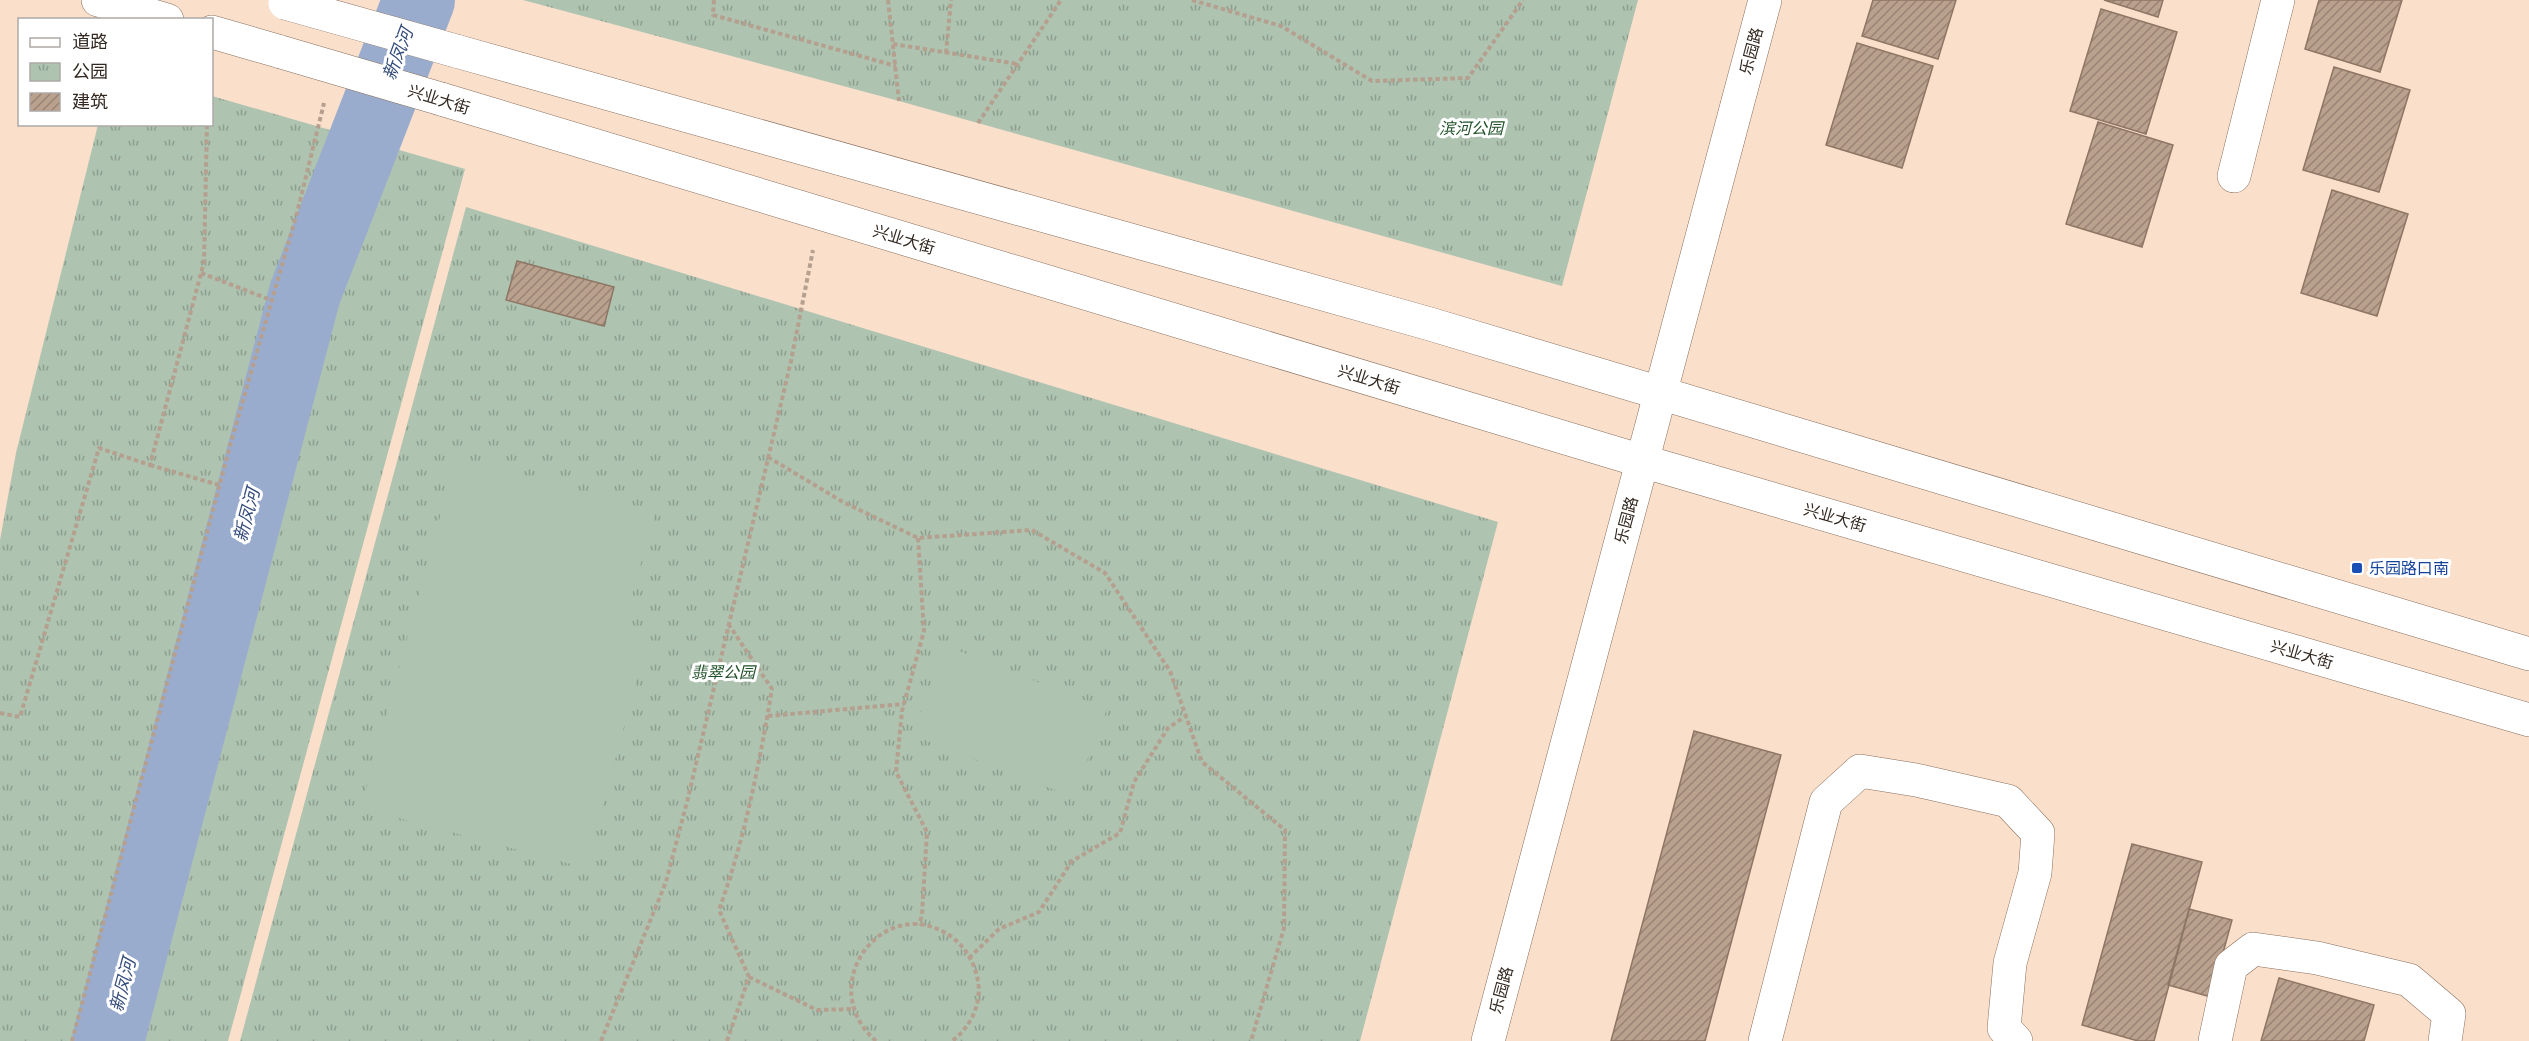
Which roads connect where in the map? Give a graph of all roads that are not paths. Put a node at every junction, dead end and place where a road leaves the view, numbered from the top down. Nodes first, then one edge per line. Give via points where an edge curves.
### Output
1 (98, 0) edge
2 (1765, 0) edge
3 (2278, 0) edge
4 (279, 2) edge
5 (160, 18) edge
6 (213, 32) edge
7 (2234, 176) dead end
8 (1660, 393) junction
9 (1642, 461) junction
10 (2529, 654) edge
11 (2529, 720) edge
12 (1488, 1041) edge
13 (1765, 1041) edge
14 (2016, 1041) edge
15 (2215, 1041) edge
16 (2445, 1041) edge

1 - 5 main road
2 - 8 main road, 乐园路
3 - 7 main road
4 - 8 main road, bridge via 1419,320
6 - 9 main road, 兴业大街, bridge
8 - 9 main road, 乐园路
8 - 10 main road
9 - 11 main road, 兴业大街
9 - 12 main road, 乐园路
13 - 14 main road via 1826,802 1860,771 2008,801 2038,833 2035,873 2010,963 2004,1028
15 - 16 main road via 2231,966 2253,949 2317,958 2409,980 2449,1014

